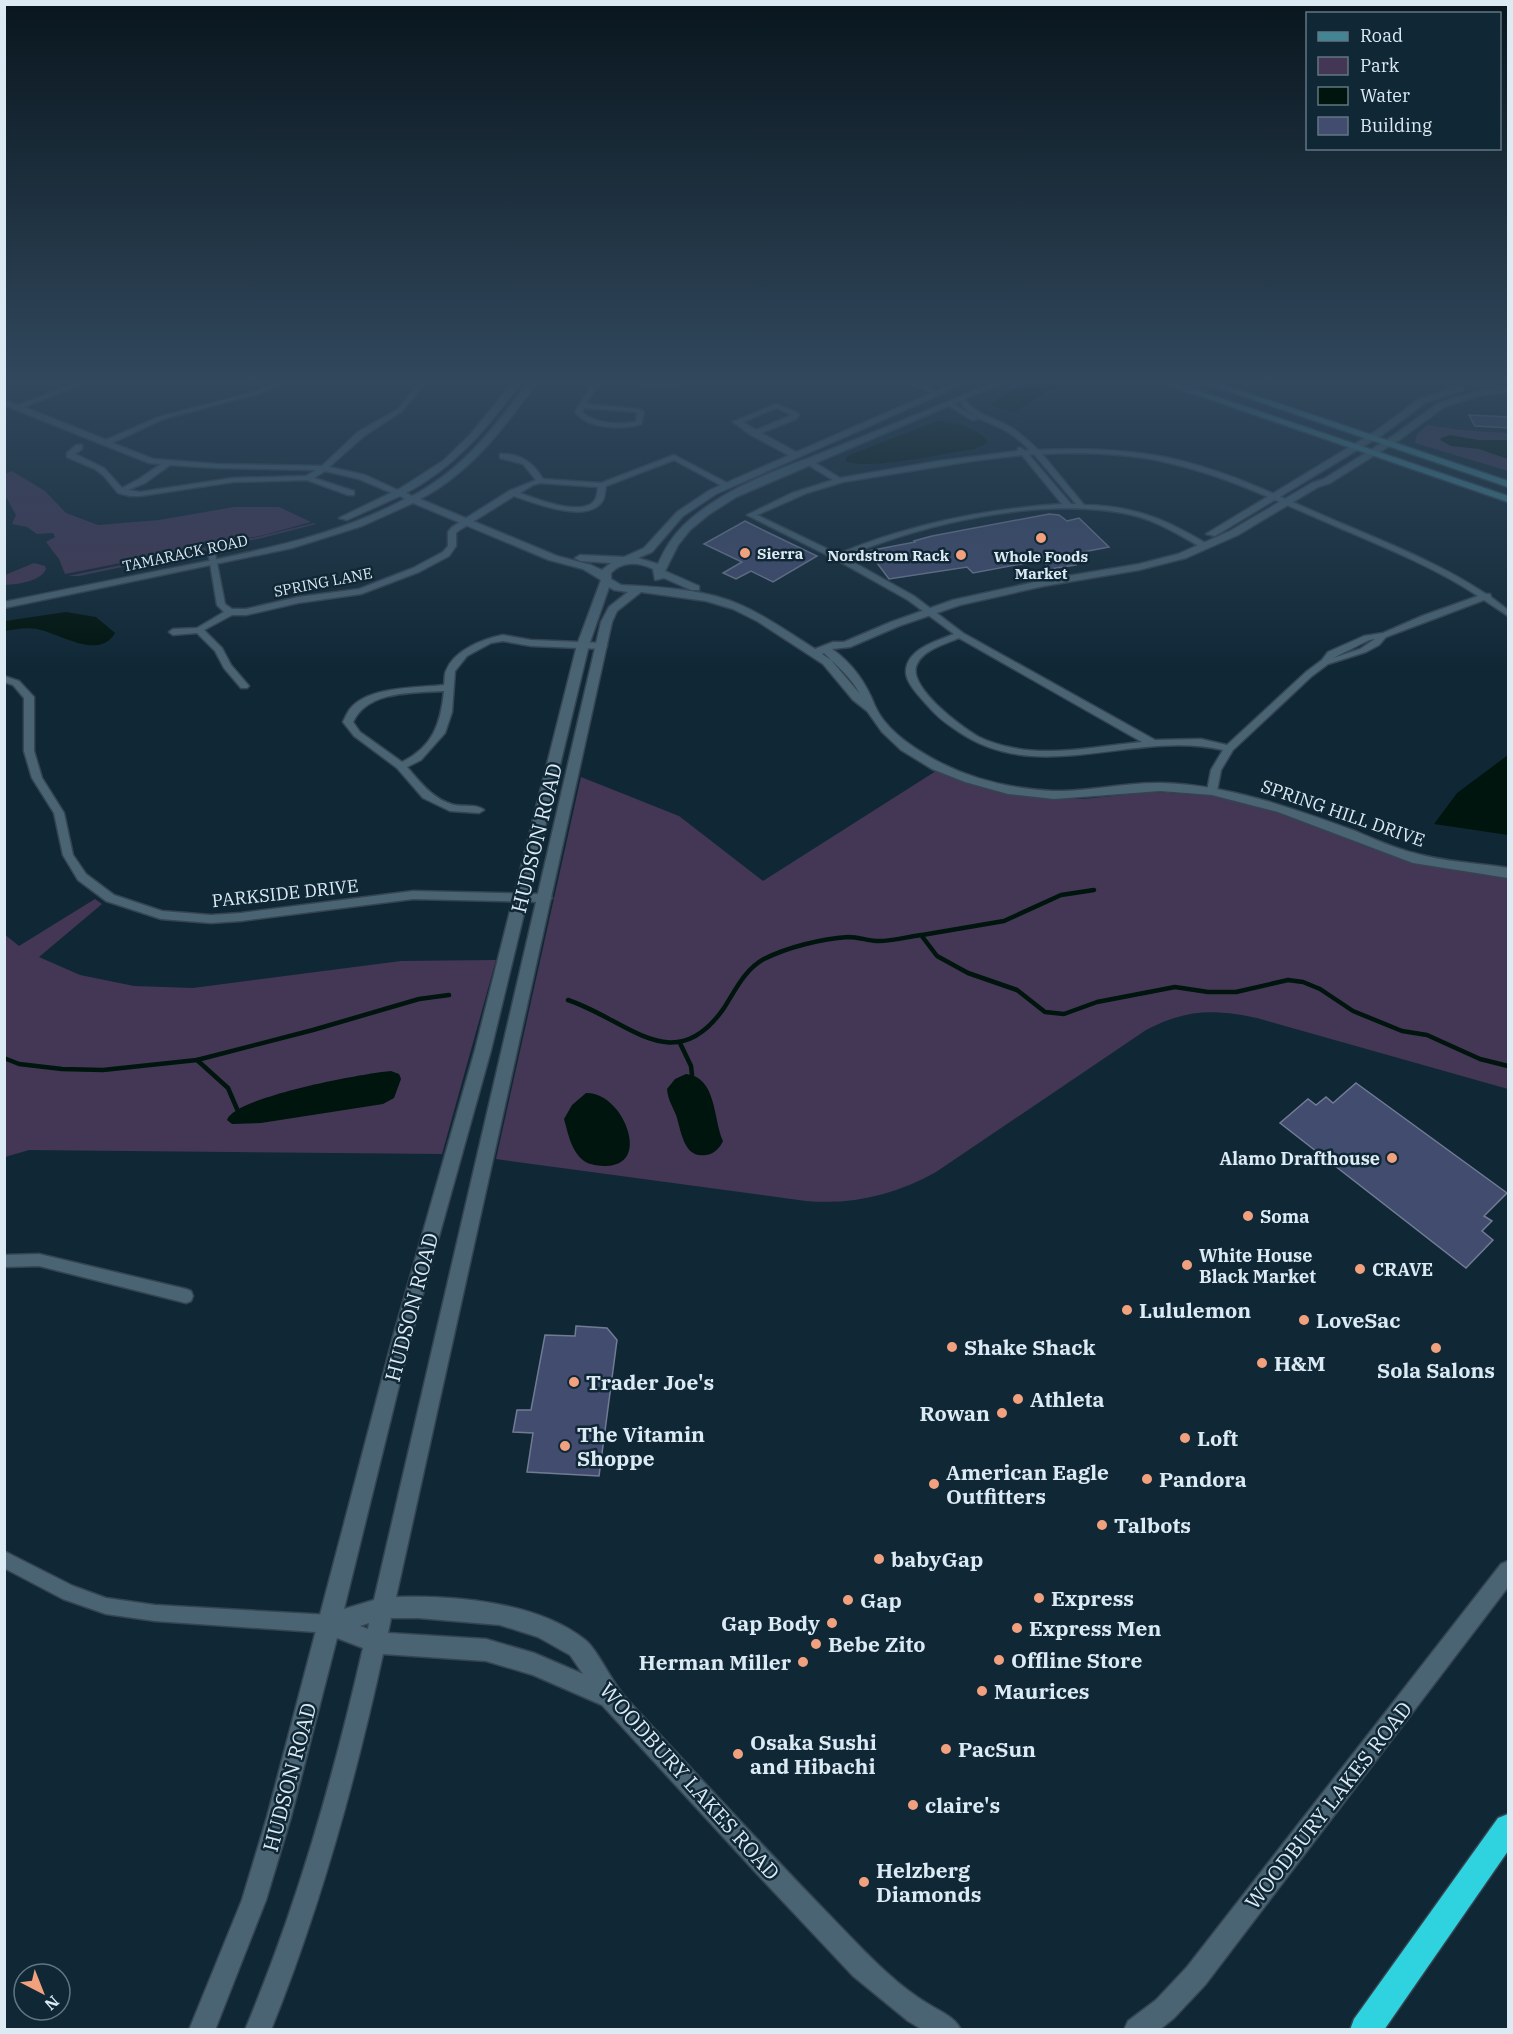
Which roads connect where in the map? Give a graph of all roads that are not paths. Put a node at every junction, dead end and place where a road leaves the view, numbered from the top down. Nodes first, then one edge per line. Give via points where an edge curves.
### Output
1 (109, 479) edge
2 (145, 479) edge
3 (273, 479) edge
4 (310, 479) edge
5 (366, 479) edge
6 (423, 479) edge
7 (444, 479) edge
8 (618, 479) edge
9 (715, 479) edge
10 (741, 479) edge
11 (769, 479) edge
12 (837, 479) edge
13 (851, 479) edge
14 (1045, 479) edge
15 (1057, 479) edge
16 (1232, 479) edge
17 (1303, 479) edge
18 (1330, 479) edge
19 (1451, 479) edge
20 (540, 481) joint
21 (839, 481) junction
22 (603, 485) junction
23 (727, 485) junction
24 (121, 491) junction
25 (512, 493) junction
26 (351, 494) dead end
27 (399, 494) junction
28 (1273, 497) junction
29 (412, 499) junction
30 (1509, 499) edge
31 (1285, 502) junction
32 (1068, 506) junction
33 (1081, 506) junction
34 (465, 522) junction
35 (1201, 544) junction
36 (539, 551) junction
37 (838, 557) junction
38 (211, 558) junction
39 (622, 562) junction
40 (660, 573) junction
41 (605, 578) junction
42 (639, 589) junction
43 (4, 595) edge
44 (1487, 596) junction
45 (4, 605) edge
46 (924, 608) junction
47 (230, 612) junction
48 (1509, 614) edge
49 (199, 630) junction
50 (173, 632) dead end
51 (960, 635) junction
52 (582, 649) junction
53 (824, 649) junction
54 (602, 650) junction
55 (4, 679) edge
56 (244, 686) dead end
57 (447, 688) junction
58 (1154, 744) junction
59 (1229, 748) junction
60 (401, 766) junction
61 (1212, 791) junction
62 (479, 810) dead end
63 (1509, 873) edge
64 (521, 896) junction
65 (546, 898) junction
66 (4, 1261) edge
67 (186, 1296) dead end
68 (4, 1559) edge
69 (1509, 1571) edge
70 (384, 1608) junction
71 (330, 1624) junction
72 (376, 1643) junction
73 (610, 1697) junction
74 (1509, 1828) edge
75 (202, 2030) edge
76 (258, 2030) edge
77 (948, 2030) edge
78 (1137, 2030) edge
79 (1365, 2030) edge

1 - 24 street
2 - 24 street
3 - 24 street via 233,480 140,494
4 - 26 street
5 - 27 street
6 - 27 street, TAMARACK ROAD
7 - 29 street, TAMARACK ROAD
8 - 22 street
9 - 23 street
10 - 23 street
11 - 40 street via 698,518 673,544
12 - 21 street
13 - 21 street
14 - 32 street
15 - 33 street
16 - 28 street
17 - 28 street
18 - 31 street
19 - 30 main road
20 - 22 street
20 - 25 street
21 - 37 street via 751,515
22 - 25 street via 597,502 574,510
23 - 39 street via 682,512 647,551
25 - 34 street
27 - 29 street
27 - 38 street, TAMARACK ROAD via 311,529
28 - 31 street
28 - 35 street
29 - 34 street
29 - 38 street, TAMARACK ROAD via 330,534
31 - 35 street via 1234,533
31 - 44 street via 1438,567
32 - 33 street
32 - 37 street via 927,527 873,541
33 - 35 street via 1146,516
34 - 36 street
34 - 47 street, SPRING LANE via 452,532 452,546 446,554 401,577 345,594
35 - 46 street via 1139,567
36 - 39 street
36 - 41 street via 587,567
37 - 46 street
38 - 43 street, TAMARACK ROAD
38 - 45 street, TAMARACK ROAD
38 - 47 street via 221,605
39 - 40 street, SPRING HILL DRIVE via 649,563
39 - 41 street via 609,568
40 - 42 street, HUDSON ROAD via 655,583
40 - 53 street, SPRING HILL DRIVE via 753,606
41 - 42 street, SPRING HILL DRIVE via 618,588
41 - 52 street, HUDSON ROAD
42 - 53 street, SPRING HILL DRIVE via 691,595 730,605
42 - 54 street, HUDSON ROAD via 612,608 606,619
44 - 48 street
44 - 59 street via 1425,618 1385,635 1376,644 1325,662
46 - 51 street
46 - 53 street via 846,645
47 - 49 street, SPRING LANE
49 - 50 street, SPRING LANE
49 - 56 street via 219,650
51 - 58 street
51 - 58 street via 919,653 909,671 946,720 969,735 999,748 1036,754 1068,755
52 - 54 street
52 - 57 street via 543,650 531,643 503,639 476,647 454,662
52 - 64 street, HUDSON ROAD
53 - 61 street, SPRING HILL DRIVE via 855,677 871,708 891,734 915,754 957,775 993,786 1053,795 1160,787
54 - 65 street, HUDSON ROAD
55 - 64 street, PARKSIDE DRIVE via 16,683 29,696 29,751 37,778 58,813 68,855 82,876 110,898 160,915 211,919 412,895
57 - 60 street via 447,712 440,733 418,758
57 - 60 street via 372,698 350,715 348,722 357,734
58 - 59 street via 1198,742
59 - 61 street via 1216,771
60 - 62 street via 438,803
61 - 63 street, SPRING HILL DRIVE via 1282,809 1413,858
64 - 65 street, PARKSIDE DRIVE
64 - 71 street, HUDSON ROAD via 483,1050 402,1337
65 - 70 street, HUDSON ROAD
66 - 67 street via 39,1260
68 - 71 street via 69,1593 106,1606 155,1613
69 - 78 street, WOODBURY LAKES ROAD via 1196,1976 1165,2009
70 - 71 street, WOODBURY LAKES ROAD
70 - 72 street, HUDSON ROAD
70 - 73 street, WOODBURY LAKES ROAD via 418,1606 500,1614 543,1628 578,1647
71 - 72 street
71 - 75 street, HUDSON ROAD via 254,1900
72 - 73 street via 486,1650 534,1664
72 - 76 street, HUDSON ROAD via 332,1820 305,1909
73 - 77 street, WOODBURY LAKES ROAD via 862,1967 917,2012
74 - 79 highway

